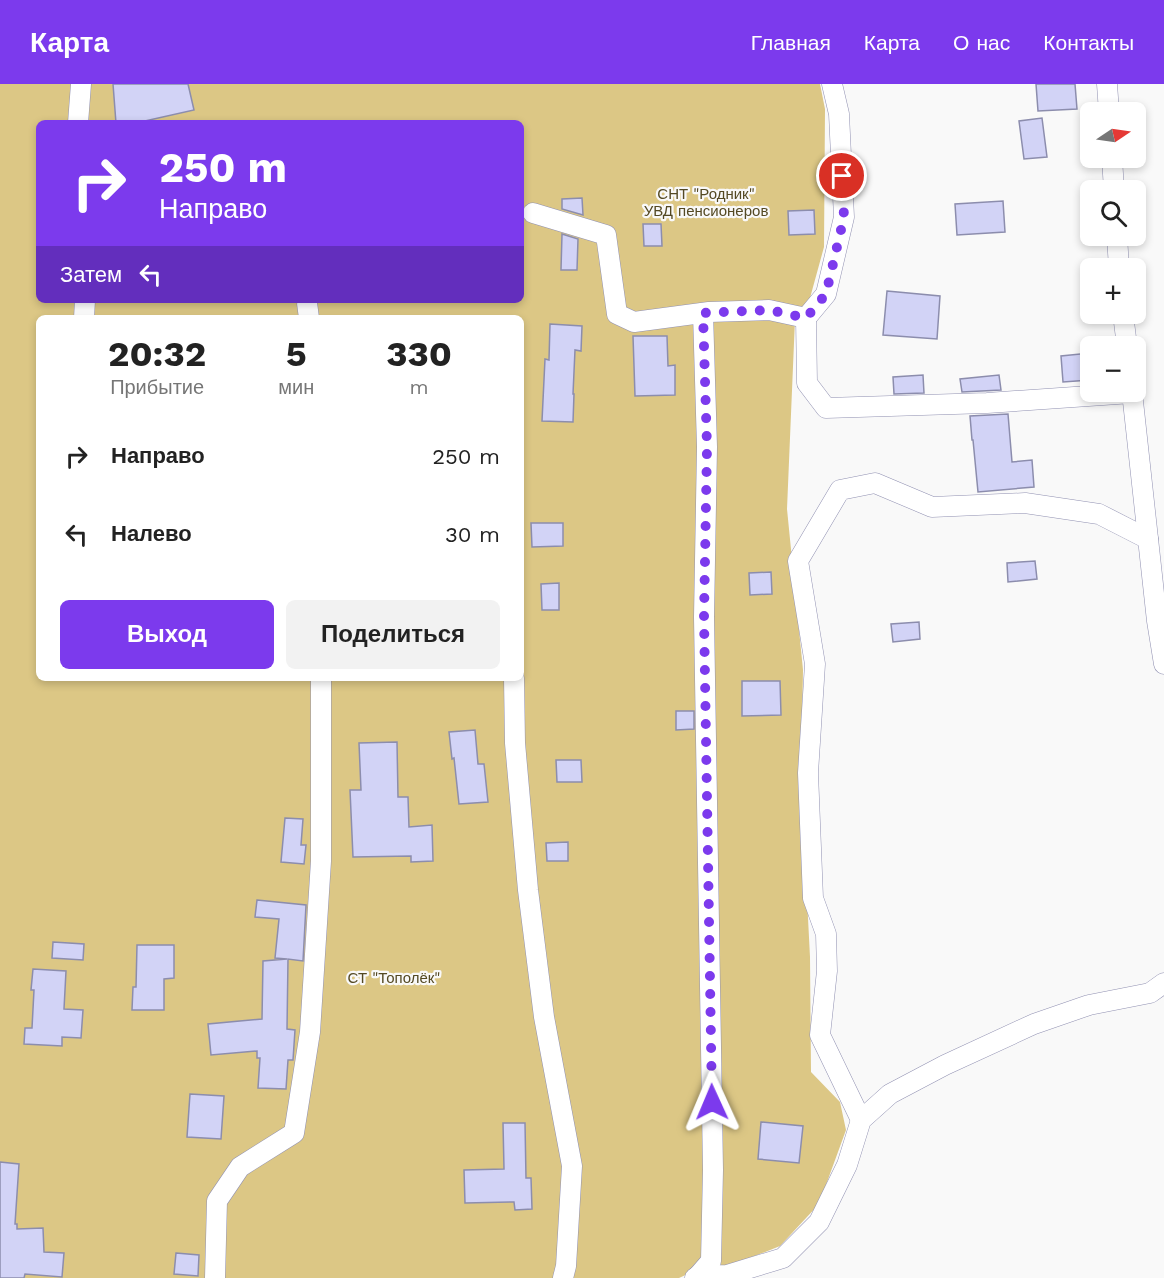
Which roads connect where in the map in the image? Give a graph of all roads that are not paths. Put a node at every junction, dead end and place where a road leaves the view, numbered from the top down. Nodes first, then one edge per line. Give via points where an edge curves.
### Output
1 (81, 84) edge
2 (832, 84) edge
3 (1107, 84) edge
4 (1108, 102) edge
5 (78, 120) edge
6 (533, 213) dead end
7 (703, 313) junction
8 (806, 318) junction
9 (1080, 396) edge
10 (1133, 402) edge
11 (1148, 538) junction
12 (1164, 664) edge
13 (321, 681) edge
14 (514, 681) edge
15 (1164, 983) edge
16 (861, 1120) junction
17 (696, 1277) edge
18 (215, 1278) edge
19 (563, 1278) edge

1 - 5 street
2 - 8 street via 839,114 844,217 826,294
3 - 4 street
6 - 7 street via 606,234 617,314 634,322
7 - 8 street via 769,310
7 - 17 street via 713,1170 711,1261
8 - 9 street via 807,382 826,408
10 - 11 street
11 - 12 street
11 - 16 street via 1099,514 1025,503 932,507 874,483 840,490 798,561 815,664 808,773 813,898 826,934 827,971 820,1035
13 - 18 street via 321,861 310,1032 294,1133 240,1167 217,1201
14 - 19 street via 515,743 528,890 544,1017 572,1166
15 - 16 street via 1150,993 1089,1005 1034,1024 890,1094
16 - 17 street via 848,1165 819,1222 783,1258 727,1275

